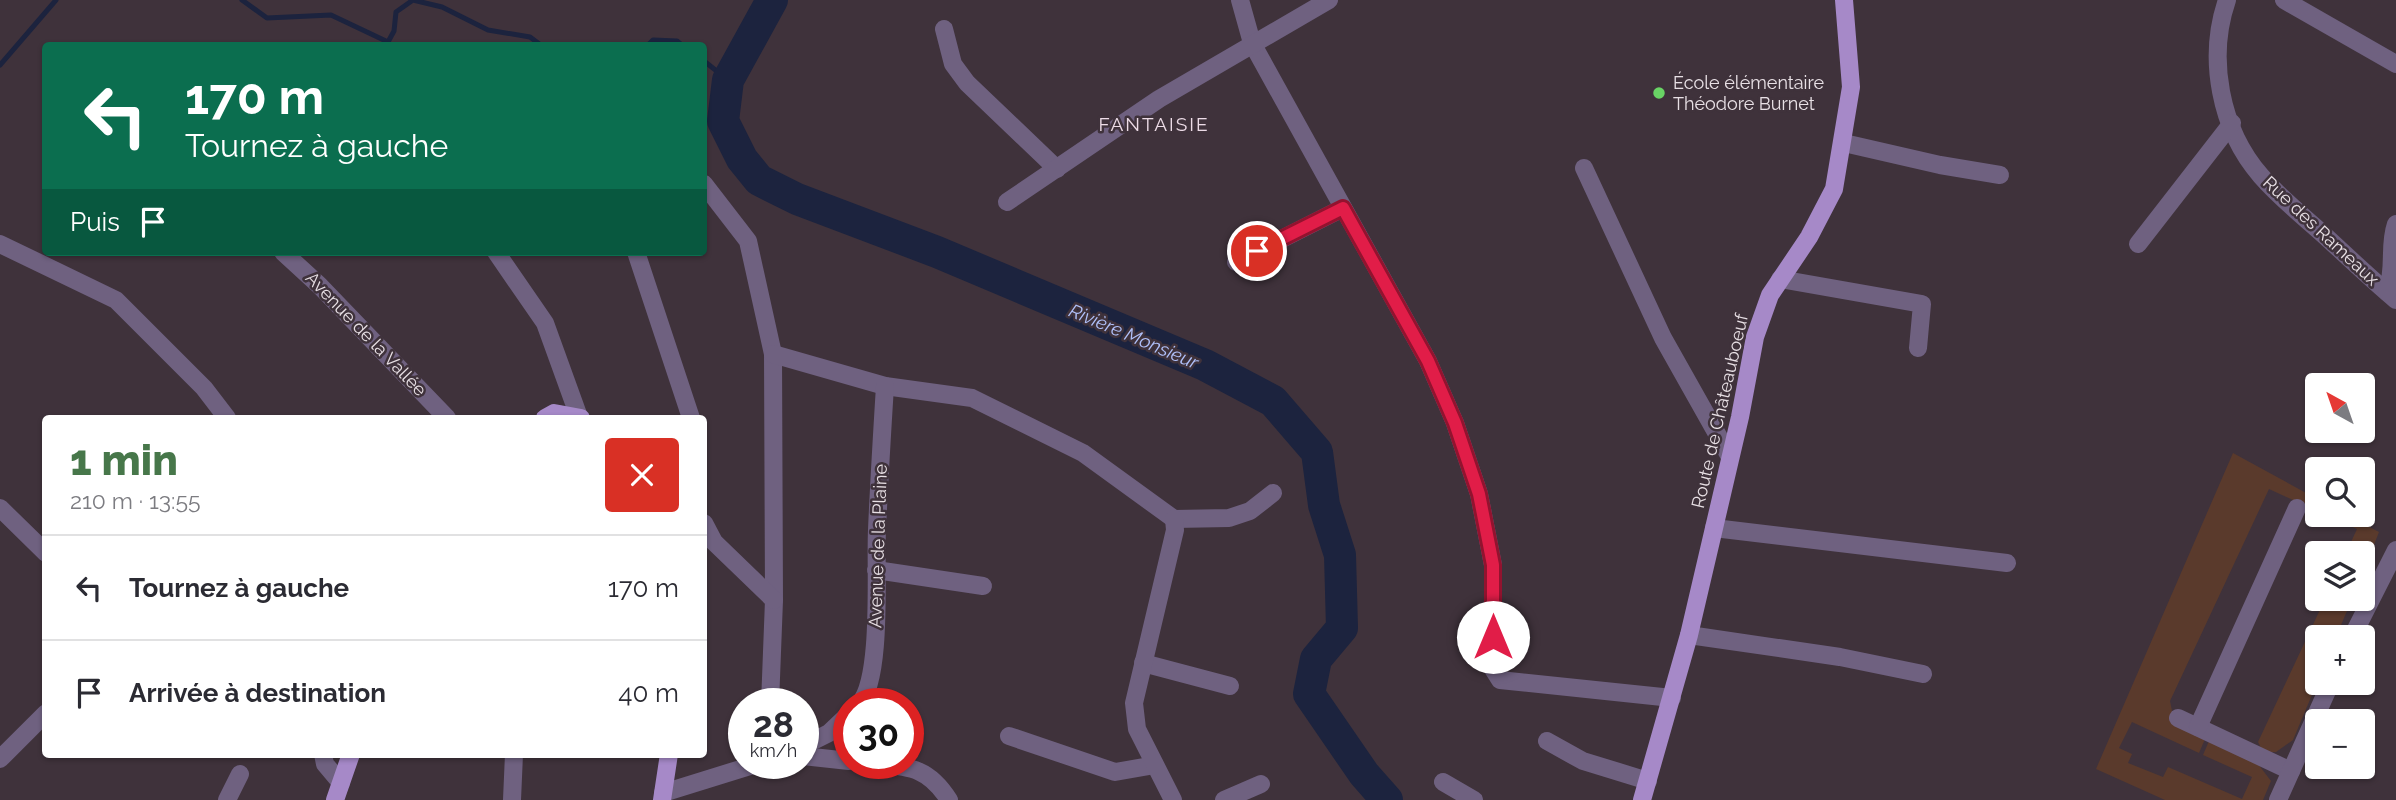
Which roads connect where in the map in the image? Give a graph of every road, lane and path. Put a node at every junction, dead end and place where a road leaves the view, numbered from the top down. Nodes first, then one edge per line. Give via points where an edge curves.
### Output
1 (1240, 0) edge
2 (1329, 0) edge
3 (1844, 0) edge
4 (2227, 0) edge
5 (2284, 0) edge
6 (944, 29) dead end
7 (1252, 43) junction
8 (2396, 64) edge
9 (2232, 123) junction
10 (1844, 143) junction
11 (1584, 168) dead end
12 (1057, 169) junction
13 (2000, 175) dead end
14 (707, 188) edge
15 (1007, 202) dead end
16 (1343, 208) junction
17 (2396, 224) edge
18 (0, 244) edge
19 (2138, 244) dead end
20 (287, 256) edge
21 (499, 256) edge
22 (637, 256) edge
23 (1236, 262) dead end
24 (1780, 279) junction
25 (2392, 296) edge
26 (1918, 348) dead end
27 (773, 354) junction
28 (885, 386) junction
29 (225, 415) edge
30 (444, 415) edge
31 (579, 415) edge
32 (690, 415) edge
33 (1730, 457) junction
34 (1273, 493) dead end
35 (0, 508) edge
36 (2297, 508) dead end
37 (1174, 519) junction
38 (7, 527) edge
39 (1714, 528) junction
40 (707, 529) edge
41 (42, 550) edge
42 (2396, 550) edge
43 (2007, 563) dead end
44 (876, 570) junction
45 (982, 586) dead end
46 (774, 600) junction
47 (2358, 625) edge
48 (1689, 635) junction
49 (1143, 663) junction
50 (1923, 674) dead end
51 (1230, 686) dead end
52 (771, 688) edge
53 (866, 688) edge
54 (2325, 695) edge
55 (1672, 698) junction
56 (42, 717) edge
57 (2178, 718) dead end
58 (2198, 727) junction
59 (1009, 736) dead end
60 (1547, 741) dead end
61 (324, 758) edge
62 (350, 758) edge
63 (514, 758) edge
64 (668, 758) edge
65 (0, 759) edge
66 (1155, 765) junction
67 (2291, 771) junction
68 (924, 773) edge
69 (240, 774) dead end
70 (728, 774) edge
71 (1648, 781) junction
72 (1443, 782) dead end
73 (1261, 784) dead end
74 (338, 792) edge
75 (662, 797) edge
76 (1165, 797) edge
77 (227, 800) edge
78 (512, 800) edge
79 (948, 800) edge
80 (1224, 800) edge
81 (1474, 800) edge
82 (1643, 800) edge
83 (2278, 800) edge

1 - 7 street
2 - 7 street
3 - 10 main road, Route de Châteauboeuf via 1851,86
4 - 9 street, Rue des Rameaux via 2216,50 2217,74
5 - 8 street
6 - 12 street via 953,64 967,83
7 - 12 street
7 - 16 street
9 - 19 street
9 - 25 street, Rue des Rameaux via 2260,175
10 - 13 street
10 - 24 main road, Route de Châteauboeuf via 1834,189
11 - 33 street via 1663,338
12 - 15 street
14 - 27 street via 748,241
16 - 23 street
16 - 55 street via 1428,361 1479,494 1493,565 1496,675 1500,680
17 - 25 street
18 - 29 street via 116,300 204,388
20 - 30 street, Avenue de la Vallée
21 - 31 street via 545,323
22 - 32 street
24 - 26 street via 1922,304
24 - 33 main road, Route de Châteauboeuf via 1755,337
27 - 28 street
27 - 46 street
28 - 37 street via 972,398 1083,453
28 - 44 street, Avenue de la Plaine
33 - 39 main road, Route de Châteauboeuf
34 - 37 street via 1251,511 1229,519
35 - 38 street
36 - 58 street
37 - 49 street
38 - 41 street
39 - 43 street
39 - 48 main road, Route de Châteauboeuf
40 - 46 street via 714,542
42 - 47 street
44 - 45 street
44 - 53 street, Avenue de la Plaine via 876,633
46 - 52 street
48 - 50 street
48 - 55 main road, Route de Châteauboeuf
49 - 51 street
49 - 66 street via 1135,716
54 - 67 street
55 - 71 main road, Route de Châteauboeuf
56 - 65 street
57 - 58 street
58 - 67 street
59 - 66 street via 1115,772
60 - 71 street via 1583,761
61 - 74 street
62 - 74 main road
63 - 78 street
64 - 75 main road
66 - 76 street
67 - 83 street
68 - 79 street via 939,784
69 - 77 street
70 - 75 street
71 - 82 main road, Route de Châteauboeuf
72 - 81 street
73 - 80 street

